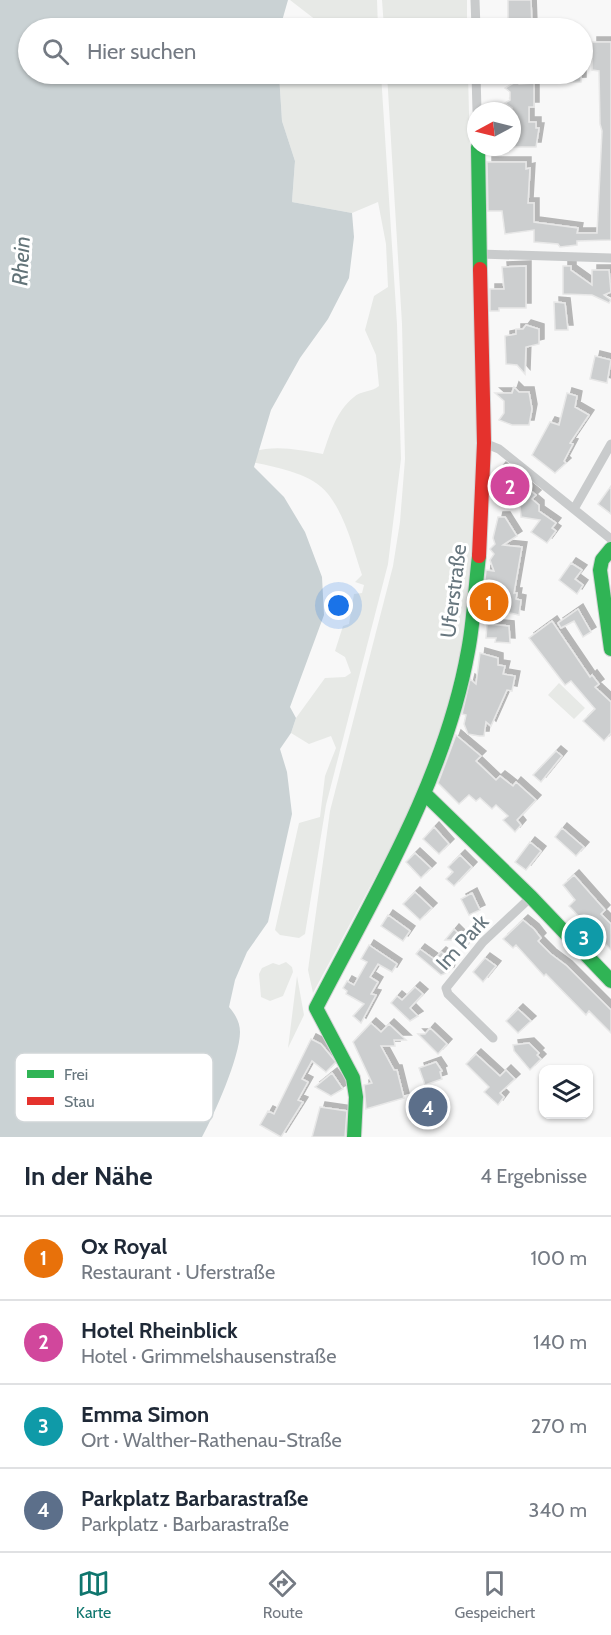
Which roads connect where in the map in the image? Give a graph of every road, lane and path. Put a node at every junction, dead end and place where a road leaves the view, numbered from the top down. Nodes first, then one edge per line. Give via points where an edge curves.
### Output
1 (475, 0) edge
2 (476, 18) edge
3 (476, 84) edge
4 (477, 102) edge
5 (478, 156) edge
6 (480, 254) junction
7 (611, 258) edge
8 (484, 443) junction
9 (611, 444) edge
10 (574, 509) junction
11 (611, 540) edge
12 (611, 549) edge
13 (611, 649) edge
14 (425, 794) junction
15 (531, 897) junction
16 (611, 981) edge
17 (494, 1038) dead end
18 (354, 1137) edge

1 - 2 street
3 - 4 street
5 - 6 street, Uferstraße
6 - 7 street
6 - 8 street, Uferstraße
8 - 10 street via 499,449
8 - 14 street, Uferstraße via 482,526 468,652
9 - 10 street
10 - 11 street
12 - 13 street via 600,570
14 - 15 street
14 - 18 street, Uferstraße via 316,1008 356,1082
15 - 16 street
15 - 17 street, Im Park via 483,942 446,988

